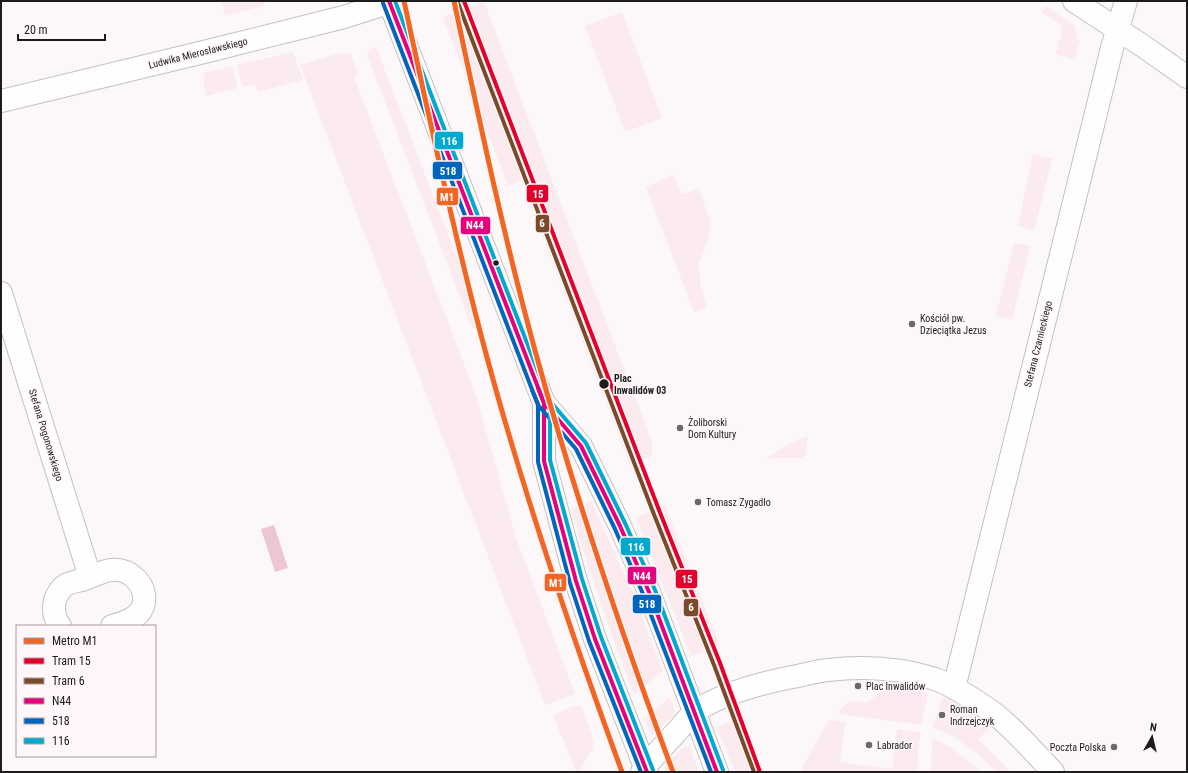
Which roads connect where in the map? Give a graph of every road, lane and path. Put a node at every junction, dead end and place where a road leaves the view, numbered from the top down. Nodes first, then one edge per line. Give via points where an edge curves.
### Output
1 (1074, 1) edge
2 (1126, 1) edge
3 (391, 2) edge
4 (1118, 30) junction
5 (1187, 77) edge
6 (1, 101) edge
7 (1, 293) edge
8 (544, 403) junction
9 (90, 577) junction
10 (60, 625) edge
11 (115, 625) edge
12 (954, 688) junction
13 (695, 712) junction
14 (644, 770) edge
15 (717, 772) edge
16 (1053, 772) edge

1 - 4 street
2 - 4 street, Stefana Czarnieckiego
3 - 6 street, Ludwika Mierosławskiego via 344,17
3 - 8 street
4 - 5 street
4 - 12 street, Stefana Czarnieckiego
7 - 9 street, Stefana Pogonowskiego
8 - 13 street via 581,446 602,488 649,592
8 - 14 street via 544,462 574,574
9 - 10 street via 64,586 58,594 53,609
9 - 11 street via 110,570 119,570 127,572 139,582 143,590 143,607 132,619
12 - 13 street via 936,680 891,669 826,670 759,685 714,701
12 - 16 street via 996,715
13 - 14 street
13 - 15 street

